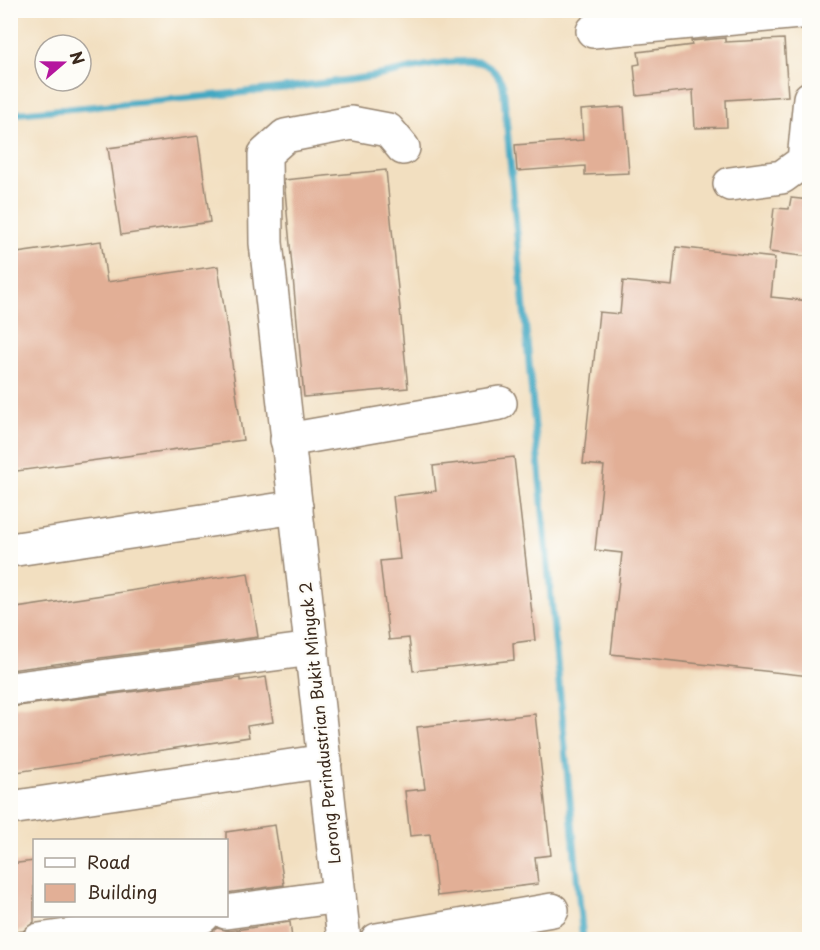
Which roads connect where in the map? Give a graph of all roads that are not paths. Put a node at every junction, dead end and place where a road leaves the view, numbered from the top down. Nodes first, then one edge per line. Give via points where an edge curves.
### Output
1 (810, 11) edge
2 (593, 32) dead end
3 (810, 98) edge
4 (403, 148) dead end
5 (730, 183) dead end
6 (500, 404) dead end
7 (287, 440) junction
8 (296, 507) junction
9 (10, 550) edge
10 (312, 649) junction
11 (10, 689) edge
12 (325, 761) junction
13 (10, 808) edge
14 (339, 896) junction
15 (552, 910) dead end
16 (228, 912) edge
17 (189, 917) edge
18 (39, 939) edge
19 (344, 939) edge
20 (377, 939) edge

1 - 2 street
3 - 5 street via 804,160 782,177
4 - 7 street, Lorong Perindustrian Bukit Minyak 2 via 388,130 351,123 285,136 265,154 266,243
6 - 7 street
7 - 8 street, Lorong Perindustrian Bukit Minyak 2
8 - 9 street
8 - 10 street, Lorong Perindustrian Bukit Minyak 2
10 - 11 street
10 - 12 street, Lorong Perindustrian Bukit Minyak 2
12 - 13 street
12 - 14 street, Lorong Perindustrian Bukit Minyak 2
14 - 16 street
14 - 19 street, Lorong Perindustrian Bukit Minyak 2
15 - 20 street
17 - 18 street

